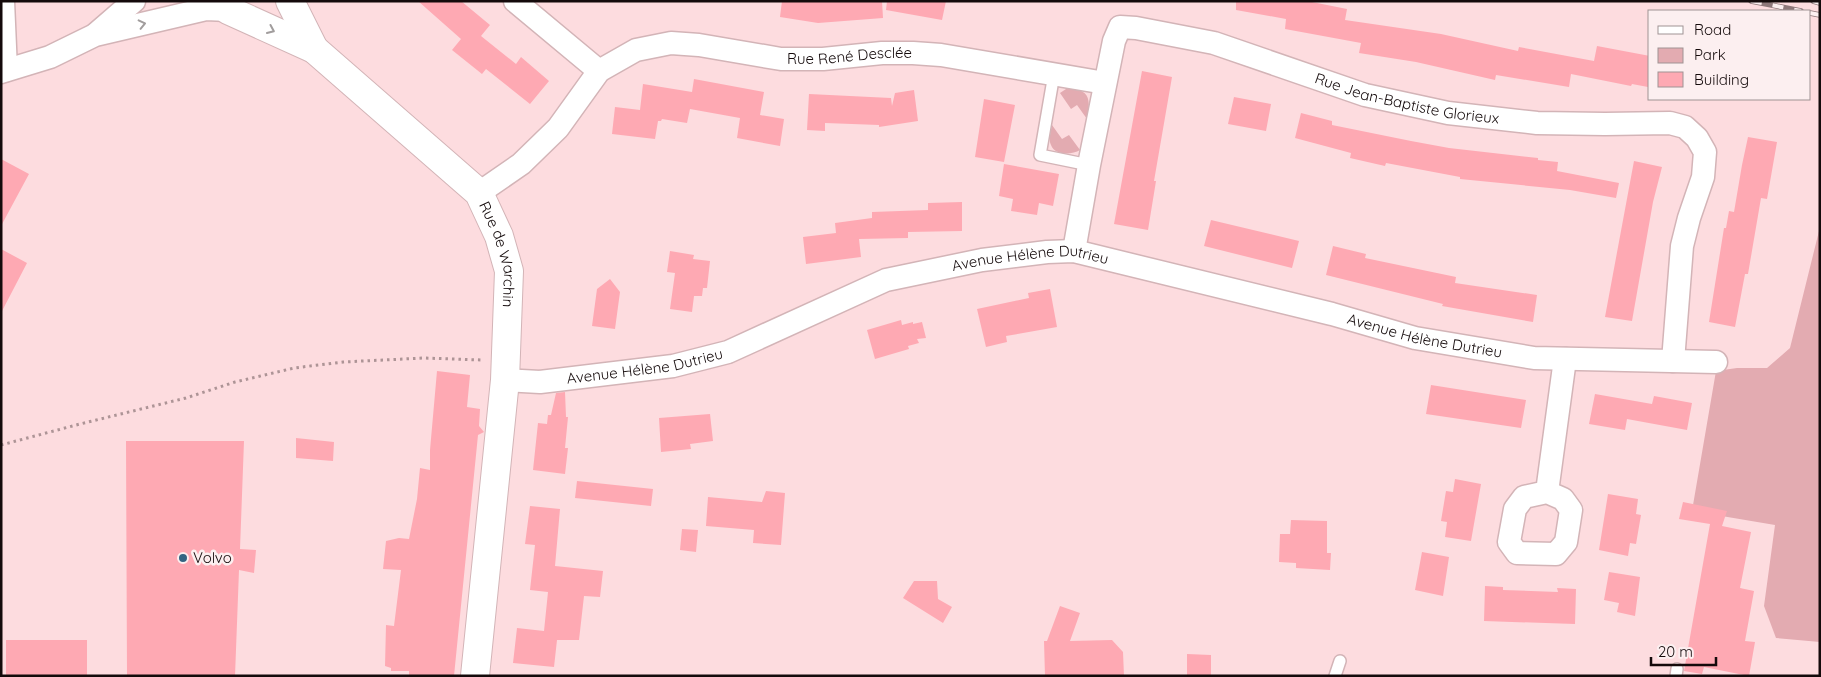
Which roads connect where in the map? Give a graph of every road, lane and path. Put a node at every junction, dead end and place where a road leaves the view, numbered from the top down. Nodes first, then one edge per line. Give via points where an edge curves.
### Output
1 (3, 1) edge
2 (134, 1) edge
3 (290, 1) edge
4 (516, 1) edge
5 (224, 6) edge
6 (94, 35) junction
7 (314, 49) junction
8 (600, 70) junction
9 (4, 71) edge
10 (1054, 74) junction
11 (1106, 83) junction
12 (1089, 165) junction
13 (479, 193) junction
14 (1074, 251) junction
15 (1564, 359) junction
16 (1673, 361) junction
17 (1716, 362) dead end
18 (505, 371) junction
19 (1, 446) edge
20 (1546, 492) dead end
21 (1340, 661) dead end
22 (475, 676) edge
23 (1335, 676) edge

1 - 9 street
2 - 6 street, Rue de Warchin
3 - 7 street
4 - 8 street
6 -> 5 street, Rue de Warchin
5 -> 7 street, Rue de Warchin
6 - 9 street, Rue de Warchin via 50,57
7 - 13 street, Rue de Warchin
8 - 10 street, Rue René Desclée via 636,50 671,43 781,59 882,53 941,55
8 - 13 street, Rue René Desclée via 558,128 521,164
10 - 11 street, Rue René Desclée
10 - 12 lane via 1040,155
11 - 12 street, Rue Jean-Baptiste Glorieux
11 - 16 street, Rue Jean-Baptiste Glorieux via 1120,27 1136,28 1214,43 1365,96 1448,113 1538,123 1670,123 1685,127 1706,152 1703,177 1682,246
12 - 14 street, Rue Jean-Baptiste Glorieux
13 - 18 street, Rue de Warchin via 499,236 509,271
14 - 15 street, Avenue Hélène Dutrieu via 1332,314 1415,338 1534,358
14 - 18 street, Avenue Hélène Dutrieu via 982,260 886,280 728,352 673,366 540,382
15 - 16 street, Avenue Hélène Dutrieu
15 - 20 street
16 - 17 street, Avenue Hélène Dutrieu
18 - 19 path via 424,358 294,368
18 - 22 street, Rue de Warchin
21 - 23 lane

